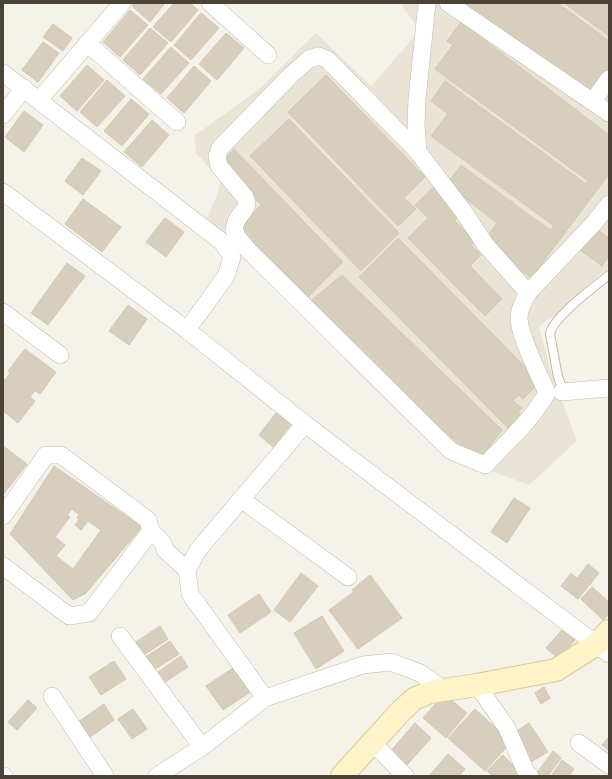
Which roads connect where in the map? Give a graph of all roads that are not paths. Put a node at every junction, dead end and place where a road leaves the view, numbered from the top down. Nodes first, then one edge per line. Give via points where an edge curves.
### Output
1 (122, 3) edge
2 (210, 3) edge
3 (427, 3) edge
4 (448, 3) edge
5 (87, 43) junction
6 (268, 55) dead end
7 (3, 73) edge
8 (609, 79) edge
9 (24, 88) junction
10 (39, 100) junction
11 (593, 101) junction
12 (609, 113) edge
13 (3, 115) edge
14 (177, 122) dead end
15 (418, 152) junction
16 (3, 192) edge
17 (608, 206) edge
18 (602, 225) edge
19 (609, 275) edge
20 (528, 293) junction
21 (3, 312) edge
22 (187, 330) junction
23 (60, 355) dead end
24 (609, 388) edge
25 (563, 392) joint
26 (305, 424) junction
27 (241, 499) junction
28 (3, 516) edge
29 (147, 536) junction
30 (3, 566) edge
31 (187, 570) junction
32 (348, 577) dead end
33 (120, 636) dead end
34 (605, 643) edge
35 (477, 685) junction
36 (444, 690) junction
37 (52, 696) dead end
38 (265, 698) junction
39 (372, 742) junction
40 (579, 743) dead end
41 (202, 747) junction
42 (609, 765) edge
43 (526, 775) edge
44 (106, 776) edge
45 (157, 776) edge
46 (342, 776) edge
47 (405, 776) edge

1 - 5 street
2 - 6 street
3 - 15 street via 417,99
4 - 11 street
5 - 10 street
5 - 14 street
7 - 9 street
8 - 11 street
9 - 10 street
9 - 13 street
10 - 22 street via 222,242 232,257 226,276
11 - 12 street
15 - 20 street via 485,244
15 - 20 street via 328,60 319,56 309,59 291,75 220,148 217,156 219,166 245,197 247,203 236,220 234,230 249,251 451,451 486,465 540,406 547,392 520,330 519,316 523,300
16 - 22 street
17 - 18 street
18 - 20 street
19 - 25 lane via 575,303 550,329
21 - 23 street
22 - 26 street
24 - 25 street
26 - 27 street
26 - 34 street
27 - 31 street via 198,550
27 - 32 street
28 - 29 street via 46,456 61,456 148,520
29 - 30 street via 89,613 69,616
29 - 31 street via 155,550 165,550
31 - 38 street via 190,594
33 - 41 street
34 - 35 street via 556,670
35 - 36 street
35 - 43 street via 507,728
36 - 38 street via 420,673 391,662 363,665
36 - 39 street via 430,692 414,699
37 - 44 street
38 - 41 street
39 - 46 street
39 - 47 street
40 - 42 street
41 - 45 street

